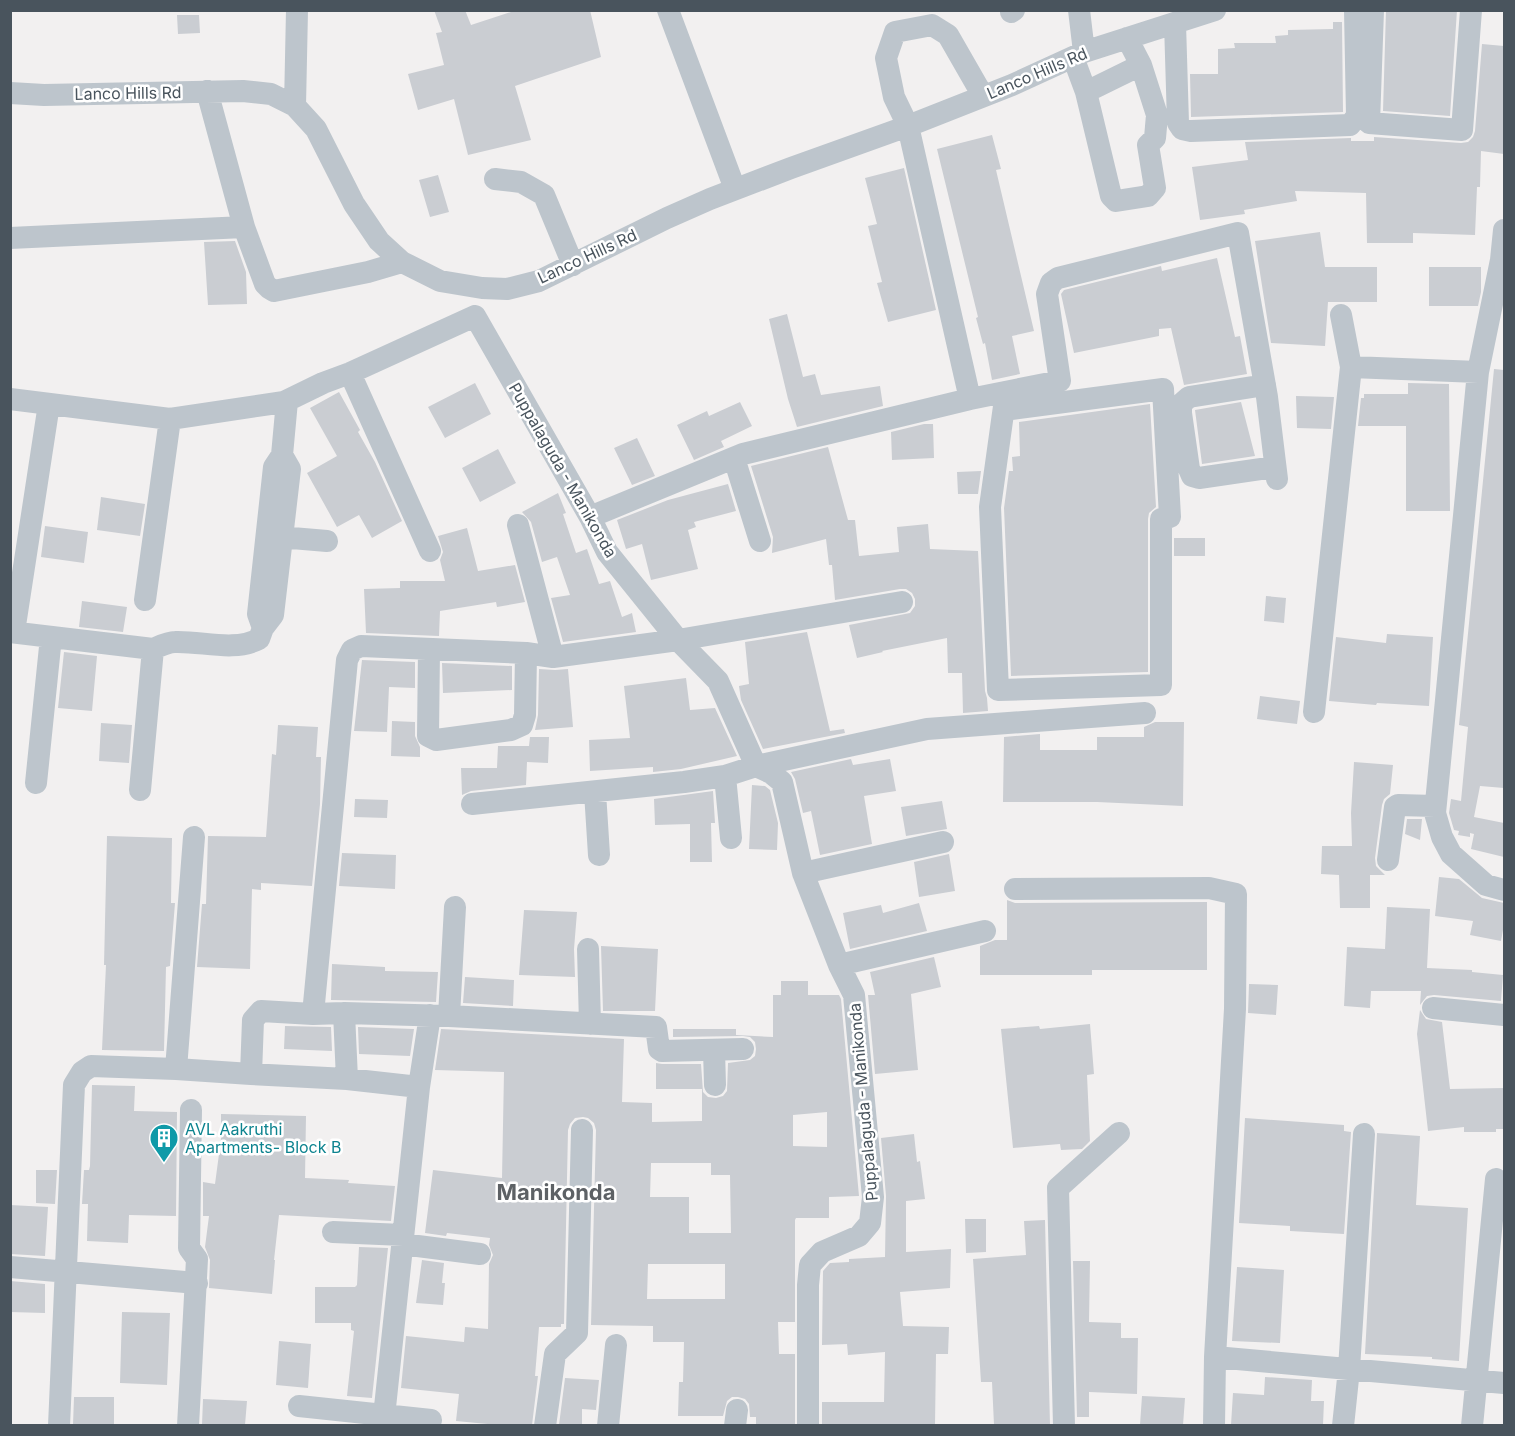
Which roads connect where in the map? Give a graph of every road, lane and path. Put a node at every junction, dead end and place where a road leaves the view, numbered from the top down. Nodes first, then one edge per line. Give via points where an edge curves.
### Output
1 (297, 10) edge
2 (668, 10) edge
3 (1079, 10) edge
4 (1215, 10) edge
5 (1355, 10) edge
6 (1373, 10) edge
7 (1471, 10) edge
8 (1175, 23) junction
9 (1127, 38) junction
10 (1078, 54) junction
11 (1141, 65) junction
12 (207, 91) junction
13 (1086, 92) junction
14 (10, 93) edge
15 (983, 96) junction
16 (295, 106) junction
17 (909, 126) junction
18 (495, 179) dead end
19 (735, 189) junction
20 (244, 227) junction
21 (1504, 230) edge
22 (10, 238) edge
23 (1503, 260) edge
24 (402, 262) junction
25 (573, 265) junction
26 (482, 288) junction
27 (1341, 315) dead end
28 (475, 316) junction
29 (1351, 367) junction
30 (1478, 372) junction
31 (350, 373) junction
32 (1265, 385) junction
33 (10, 399) edge
34 (970, 399) junction
35 (288, 400) junction
36 (1005, 401) junction
37 (49, 404) junction
38 (170, 419) junction
39 (734, 458) junction
40 (590, 517) junction
41 (518, 525) dead end
42 (274, 537) junction
43 (327, 541) dead end
44 (760, 541) dead end
45 (430, 551) dead end
46 (145, 600) dead end
47 (902, 602) dead end
48 (12, 632) edge
49 (51, 637) junction
50 (678, 640) junction
51 (153, 649) junction
52 (429, 649) junction
53 (526, 653) junction
54 (553, 657) junction
55 (1314, 712) dead end
56 (1145, 713) dead end
57 (756, 766) junction
58 (725, 776) junction
59 (36, 783) dead end
60 (140, 790) dead end
61 (596, 792) junction
62 (472, 804) dead end
63 (1435, 806) junction
64 (194, 837) dead end
65 (731, 838) dead end
66 (943, 842) dead end
67 (599, 855) dead end
68 (1388, 860) dead end
69 (803, 873) junction
70 (1015, 889) dead end
71 (1504, 890) edge
72 (455, 908) dead end
73 (985, 931) dead end
74 (588, 949) dead end
75 (839, 965) junction
76 (1433, 1008) dead end
77 (344, 1013) junction
78 (314, 1014) junction
79 (439, 1015) junction
80 (1504, 1015) edge
81 (590, 1024) junction
82 (742, 1049) dead end
83 (714, 1050) junction
84 (176, 1069) junction
85 (251, 1074) junction
86 (347, 1079) junction
87 (715, 1085) dead end
88 (419, 1087) junction
89 (191, 1110) dead end
90 (582, 1130) dead end
91 (1119, 1133) dead end
92 (1364, 1134) dead end
93 (1496, 1179) dead end
94 (333, 1232) dead end
95 (403, 1240) junction
96 (480, 1254) dead end
97 (10, 1268) edge
98 (66, 1274) junction
99 (197, 1283) junction
100 (616, 1345) dead end
101 (1215, 1357) junction
102 (1349, 1369) junction
103 (1476, 1381) junction
104 (1504, 1383) edge
105 (299, 1406) dead end
106 (431, 1420) dead end
107 (384, 1421) edge
108 (59, 1425) edge
109 (188, 1425) edge
110 (545, 1425) edge
111 (608, 1425) edge
112 (808, 1425) edge
113 (1064, 1425) edge
114 (1214, 1425) edge
115 (1343, 1425) edge
116 (1472, 1425) edge

1 - 16 street
2 - 19 street
3 - 10 street
4 - 8 street, Lanco Hills Rd
5 - 8 street via 1357,116 1350,125 1182,129 1178,123
6 - 7 street via 1369,123 1462,130
8 - 9 street, Lanco Hills Rd
9 - 10 street, Lanco Hills Rd
9 - 11 street
10 - 13 street
10 - 15 street, Lanco Hills Rd
11 - 13 street
11 - 13 street via 1157,115 1155,138 1148,145 1155,188 1148,196 1116,201 1111,196
12 - 14 street, Lanco Hills Rd
12 - 16 street, Lanco Hills Rd via 271,94
12 - 20 street
15 - 17 street, Lanco Hills Rd
15 - 17 street via 948,35 932,25 895,32 886,58 894,97
16 - 24 street, Lanco Hills Rd via 316,129 354,204 379,241
17 - 19 street, Lanco Hills Rd
17 - 34 street
18 - 25 street via 521,182 544,195
19 - 25 street, Lanco Hills Rd
20 - 22 street
20 - 24 street via 265,284 274,291
21 - 23 street
23 - 30 street
24 - 26 street, Lanco Hills Rd via 440,281
25 - 26 street, Lanco Hills Rd via 539,281 507,289
26 - 28 street
27 - 29 street
28 - 31 street
28 - 40 street, Puppalaguda - Manikonda
29 - 30 street
29 - 55 street
30 - 63 street
31 - 35 street
31 - 45 street
32 - 32 street via 1276,473 1192,476 1181,404 1189,397
32 - 36 street via 1238,233 1058,278 1051,283 1047,294 1060,381
33 - 37 street
34 - 36 street
34 - 39 street
35 - 38 street
35 - 42 street via 282,455 274,467
36 - 36 street via 990,507 998,690 1161,686 1161,519 1170,518 1164,389
37 - 38 street
37 - 48 street
38 - 46 street
39 - 40 street
39 - 44 street
40 - 50 street, Puppalaguda - Manikonda via 607,552
41 - 54 street
42 - 43 street
42 - 51 street via 269,581 258,614 263,628 259,639 233,645 172,642
47 - 50 street
48 - 49 street
49 - 51 street
49 - 59 street
50 - 54 street
50 - 57 street, Puppalaguda - Manikonda via 718,681
51 - 60 street
52 - 53 street
52 - 53 street via 429,736 436,740 522,726
52 - 78 street via 361,646 352,650 347,660
53 - 54 street
56 - 57 street via 927,729
57 - 58 street
57 - 69 street, Puppalaguda - Manikonda via 782,782
58 - 61 street
58 - 65 street
61 - 62 street
61 - 67 street
63 - 68 street via 1395,807
63 - 71 street via 1442,837 1451,854 1486,885
64 - 84 street
66 - 69 street
69 - 75 street, Puppalaguda - Manikonda
70 - 101 street via 1209,888 1236,894 1235,1009
72 - 79 street
73 - 75 street
74 - 81 street
75 - 112 street, Puppalaguda - Manikonda via 854,995 873,1197 870,1223 859,1236 822,1252 810,1265
76 - 80 street
77 - 78 street
77 - 79 street
77 - 86 street
78 - 85 street via 261,1011 254,1020
79 - 81 street
79 - 88 street
81 - 83 street via 656,1027 662,1051
82 - 83 street
83 - 87 street
84 - 85 street
84 - 98 street via 90,1066 74,1085
85 - 86 street
86 - 88 street
88 - 95 street
89 - 99 street via 189,1248 197,1259
90 - 110 street via 577,1333 555,1354
91 - 113 street via 1058,1188
92 - 102 street
93 - 103 street
94 - 95 street
95 - 96 street
95 - 107 street
97 - 98 street
98 - 99 street
98 - 108 street
99 - 109 street
100 - 111 street
101 - 102 street
101 - 114 street
102 - 103 street
102 - 115 street
103 - 104 street
103 - 116 street
105 - 107 street
106 - 107 street

